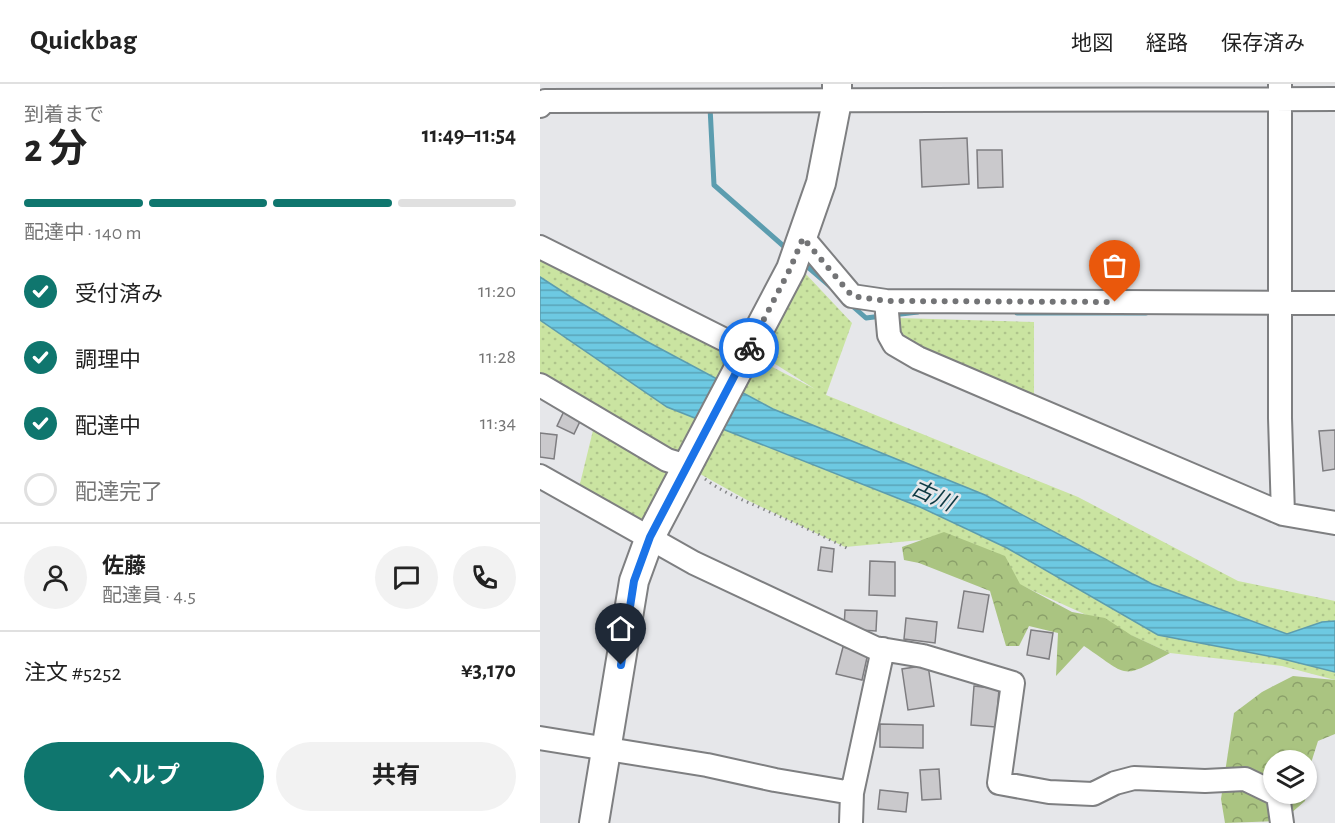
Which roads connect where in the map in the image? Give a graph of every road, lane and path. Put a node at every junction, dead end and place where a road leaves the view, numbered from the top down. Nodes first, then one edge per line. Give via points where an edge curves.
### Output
1 (837, 92) edge
2 (1280, 92) edge
3 (597, 93) edge
4 (1335, 99) edge
5 (542, 100) edge
6 (540, 247) edge
7 (797, 251) junction
8 (886, 301) junction
9 (1281, 302) junction
10 (1335, 303) edge
11 (747, 351) junction
12 (540, 385) edge
13 (687, 466) junction
14 (540, 476) edge
15 (1283, 514) junction
16 (1335, 523) edge
17 (650, 537) junction
18 (849, 549) dead end
19 (883, 649) junction
20 (540, 738) edge
21 (607, 750) junction
22 (1263, 788) edge
23 (852, 793) junction
24 (1279, 804) edge
25 (594, 823) edge
26 (851, 823) edge
27 (1282, 823) edge

1 - 2 street
1 - 3 street
1 - 7 main road via 821,183
2 - 4 street
2 - 9 street
3 - 5 street
6 - 11 street
7 - 8 street via 852,296
7 - 11 main road
8 - 9 street
8 - 15 street via 889,335 894,344 918,358
9 - 10 street
9 - 15 street
11 - 13 main road
12 - 13 street via 667,460
13 - 17 main road
13 - 18 path via 723,492
14 - 17 street
15 - 16 street
17 - 19 street via 705,568
17 - 21 main road via 634,581
19 - 22 street via 923,656 1013,683 999,783 1049,792 1093,794 1134,778 1245,780
19 - 23 street
20 - 21 street
21 - 23 street
21 - 25 main road
23 - 26 street
24 - 27 street

